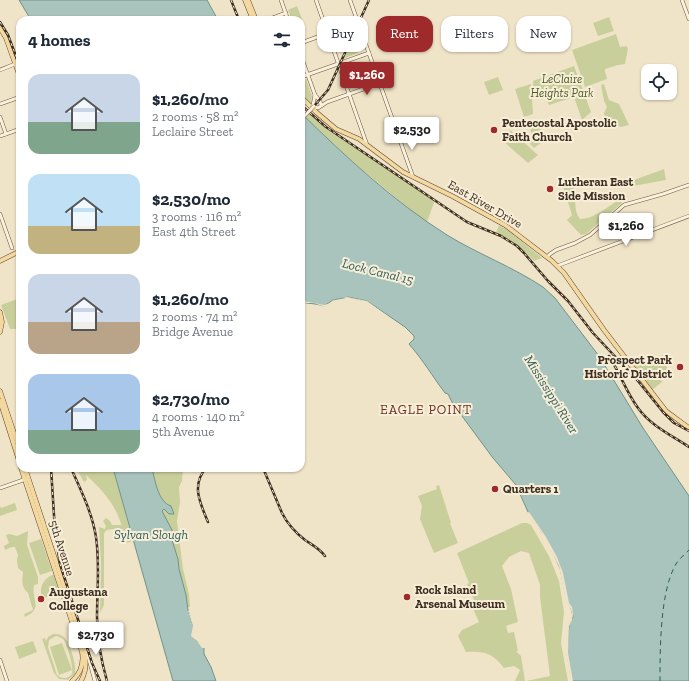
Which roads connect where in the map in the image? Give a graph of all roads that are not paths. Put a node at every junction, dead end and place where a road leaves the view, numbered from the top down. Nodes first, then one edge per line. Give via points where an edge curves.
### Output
1 (247, 0) edge
2 (281, 0) edge
3 (316, 0) edge
4 (350, 0) edge
5 (682, 0) edge
6 (286, 13) junction
7 (253, 16) edge
8 (278, 16) edge
9 (287, 16) edge
10 (321, 16) edge
11 (356, 16) edge
12 (689, 19) edge
13 (0, 28) edge
14 (2, 37) edge
15 (317, 37) edge
16 (305, 41) edge
17 (334, 52) edge
18 (369, 53) joint
19 (15, 64) joint
20 (338, 64) junction
21 (305, 67) edge
22 (0, 70) edge
23 (308, 75) junction
24 (305, 76) edge
25 (380, 83) junction
26 (349, 94) junction
27 (315, 95) junction
28 (16, 98) edge
29 (314, 100) junction
30 (319, 100) junction
31 (305, 101) edge
32 (327, 102) junction
33 (0, 104) edge
34 (321, 105) junction
35 (314, 106) junction
36 (305, 116) edge
37 (0, 117) edge
38 (16, 130) edge
39 (6, 134) junction
40 (0, 136) edge
41 (367, 145) junction
42 (413, 177) junction
43 (689, 184) edge
44 (0, 214) edge
45 (689, 216) edge
46 (12, 248) dead end
47 (16, 253) edge
48 (16, 256) edge
49 (547, 257) junction
50 (0, 263) edge
51 (558, 266) junction
52 (0, 312) edge
53 (0, 332) edge
54 (0, 391) edge
55 (0, 401) edge
56 (675, 418) junction
57 (689, 425) edge
58 (689, 428) edge
59 (16, 439) edge
60 (16, 451) edge
61 (23, 472) edge
62 (26, 472) edge
63 (27, 479) junction
64 (0, 488) edge
65 (82, 640) junction
66 (0, 660) edge
67 (94, 679) edge
68 (7, 681) edge
69 (72, 681) edge
70 (81, 681) edge

1 - 7 main road
2 - 6 street
3 - 10 street
4 - 11 street
5 - 12 street
6 - 8 street
6 - 9 street
13 - 14 main road
14 - 19 main road
15 - 16 street
17 - 20 street
18 - 20 street
18 - 25 street
19 - 22 street
20 - 23 street
20 - 26 street
21 - 23 street
23 - 24 street
23 - 27 street
25 - 26 street
25 - 42 street
26 - 32 street
26 - 41 street
27 - 29 street
27 - 30 street
28 - 33 street
29 - 30 street
29 - 35 street
30 - 32 street
30 - 34 street
31 - 41 main road, East River Drive via 331,125
32 - 34 street
34 - 35 street via 318,108
35 - 36 street, bridge
37 - 39 street
38 - 39 street
39 - 40 street
41 - 42 main road, East River Drive
42 - 49 main road, East River Drive via 505,225
43 - 49 street via 624,204 590,235 556,250
44 - 46 street
45 - 51 street
47 - 50 main road
48 - 50 main road
49 - 51 main road, East River Drive
51 - 56 main road, East River Drive via 659,402
52 - 53 main road
54 - 59 main road
55 - 60 main road
56 - 57 main road, East River Drive
56 - 58 main road, East River Drive
61 - 63 main road, 5th Avenue
62 - 63 main road, 5th Avenue
63 - 64 street
63 - 65 main road, 5th Avenue
63 - 69 main road, 5th Avenue via 83,659 80,671
65 - 67 street
65 - 70 main road, 5th Avenue via 87,665
66 - 68 street

